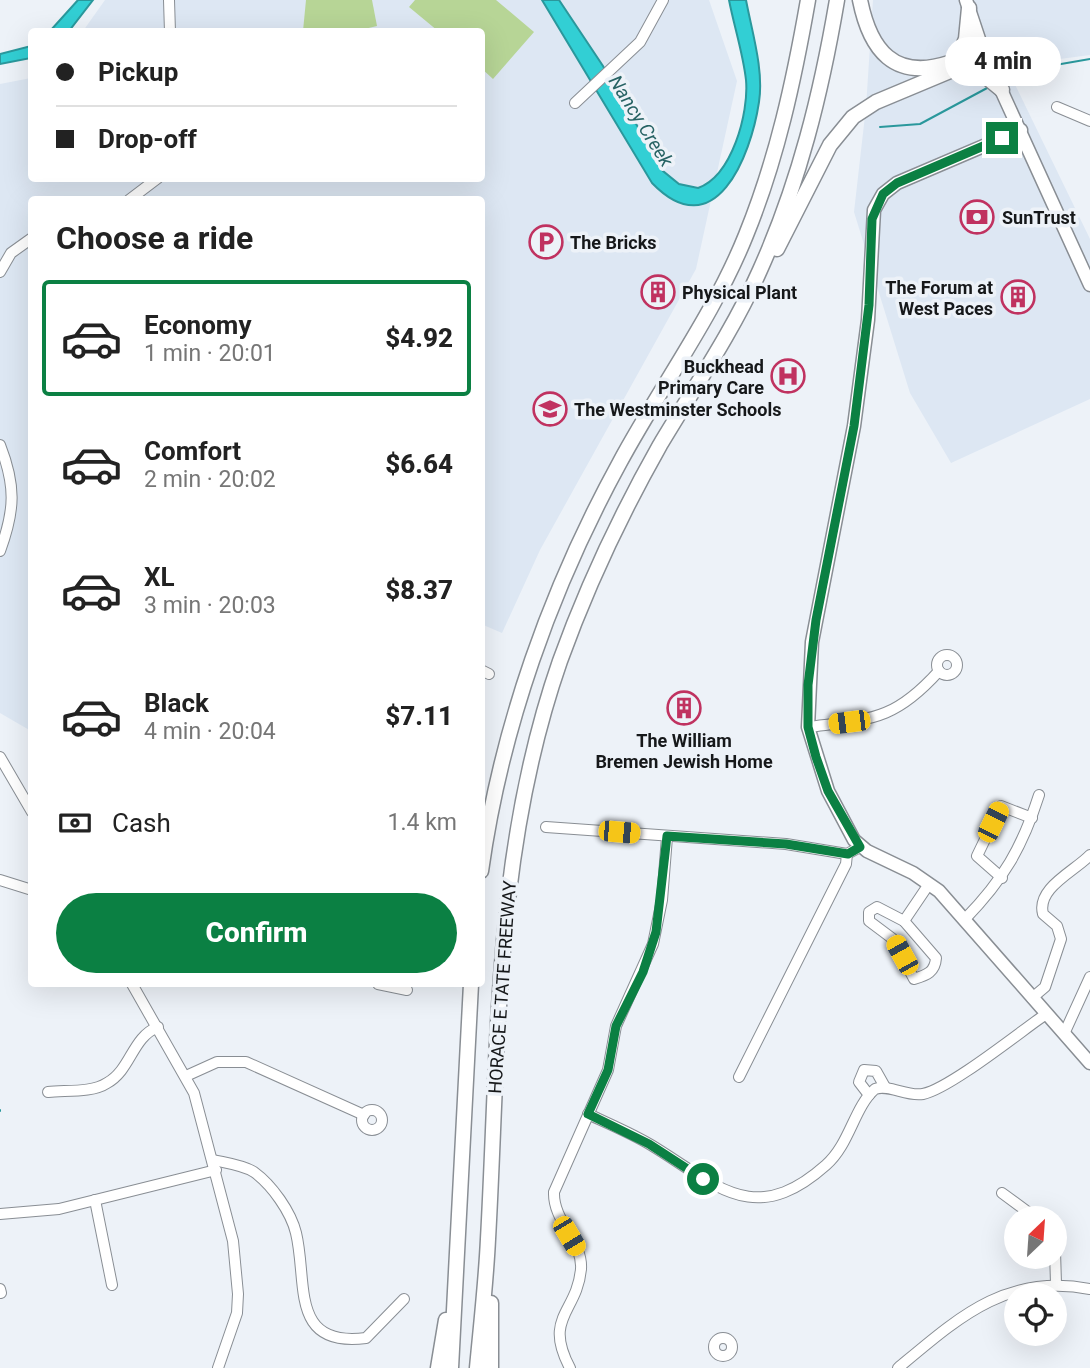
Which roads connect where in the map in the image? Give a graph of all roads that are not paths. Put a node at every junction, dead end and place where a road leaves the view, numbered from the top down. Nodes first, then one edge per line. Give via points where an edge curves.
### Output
1 (169, 0) edge
2 (663, 0) edge
3 (807, 0) edge
4 (837, 0) edge
5 (860, 0) edge
6 (968, 4) edge
7 (170, 28) edge
8 (984, 52) junction
9 (953, 66) junction
10 (1002, 90) junction
11 (575, 103) dead end
12 (1057, 107) dead end
13 (1090, 121) edge
14 (1021, 130) junction
15 (153, 182) edge
16 (134, 196) edge
17 (1054, 200) junction
18 (28, 241) edge
19 (1090, 267) edge
20 (0, 272) edge
21 (759, 273) junction
22 (1090, 285) edge
23 (0, 445) edge
24 (0, 551) edge
25 (939, 671) dead end
26 (808, 727) junction
27 (0, 757) edge
28 (1039, 796) dead end
29 (28, 805) edge
30 (1032, 818) junction
31 (546, 827) dead end
32 (667, 836) junction
33 (860, 847) junction
34 (485, 850) edge
35 (848, 854) junction
36 (1090, 855) edge
37 (1002, 878) junction
38 (0, 880) edge
39 (929, 884) junction
40 (28, 889) edge
41 (965, 919) junction
42 (904, 921) junction
43 (1090, 977) edge
44 (134, 987) edge
45 (392, 987) edge
46 (471, 987) edge
47 (407, 990) dead end
48 (1029, 995) junction
49 (1046, 1014) junction
50 (158, 1027) junction
51 (1064, 1034) junction
52 (1090, 1063) edge
53 (186, 1076) junction
54 (739, 1077) dead end
55 (885, 1087) junction
56 (48, 1092) dead end
57 (869, 1095) junction
58 (588, 1114) junction
59 (364, 1115) dead end
60 (215, 1165) junction
61 (1002, 1193) dead end
62 (95, 1200) junction
63 (1020, 1206) edge
64 (0, 1214) edge
65 (488, 1241) junction
66 (455, 1274) junction
67 (112, 1285) dead end
68 (1067, 1286) edge
69 (1090, 1289) edge
70 (1004, 1294) edge
71 (404, 1299) dead end
72 (727, 1356) dead end
73 (218, 1368) edge
74 (438, 1368) edge
75 (451, 1368) edge
76 (477, 1368) edge
77 (491, 1368) edge
78 (570, 1368) edge
79 (733, 1368) edge
80 (898, 1368) edge

1 - 7 street
2 - 11 street via 650,29
3 - 34 highway, HORACE E TATE FREEWAY via 771,168 746,237 706,317 600,500 548,615 503,758
4 - 21 highway, HORACE E TATE FREEWAY via 806,145
5 - 9 highway via 873,43 891,61 918,68
6 - 8 main road
6 - 9 highway via 966,40
8 - 9 highway
8 - 10 main road
9 - 10 highway via 975,70
9 - 21 highway via 876,102 843,127 824,155 789,229
10 - 14 main road
12 - 13 street
14 - 17 main road
14 - 26 main road via 897,183 883,194 874,210 861,373 812,642
15 - 16 street
17 - 19 main road
17 - 22 main road via 1055,212
18 - 20 street via 11,253
21 - 65 highway, HORACE E TATE FREEWAY via 610,540 560,663 532,755 505,905
23 - 24 street via 10,470 13,499 12,520
25 - 26 street via 913,698 890,712
26 - 33 main road via 828,791
27 - 29 street
28 - 30 street
30 - 37 street
30 - 37 street via 1001,806 976,856
31 - 32 street
32 - 35 street via 786,844
32 - 58 street via 656,932 643,972 616,1026 608,1070
33 - 35 street
33 - 39 main road
35 - 54 street
36 - 48 street via 1049,889 1042,905 1043,914 1057,926 1061,939 1048,978
37 - 41 street
38 - 40 street
39 - 41 main road
39 - 42 street
41 - 48 main road
42 - 42 street via 936,958 928,975 914,979 893,939 869,920 869,912 877,907
43 - 51 street
44 - 50 street
45 - 47 street
46 - 66 highway, HORACE E TATE FREEWAY
48 - 49 main road
49 - 51 main road
49 - 55 street via 934,1091 909,1095
50 - 53 street
50 - 56 street via 145,1033 125,1065 105,1085
51 - 52 main road
53 - 59 street via 217,1062 246,1062
53 - 60 street
55 - 57 street
55 - 57 street via 876,1071 863,1070 859,1082
57 - 58 street via 847,1140 827,1164 788,1190 760,1198 721,1190 649,1144
58 - 78 street via 554,1192 556,1213 580,1260 579,1278 559,1327
60 - 62 street
60 - 71 street via 254,1172 289,1214 301,1261 306,1312 322,1331 337,1338 366,1338
60 - 73 street via 233,1241 238,1294 233,1331
61 - 63 street
62 - 64 street via 59,1209
62 - 67 street
65 - 76 highway, HORACE E TATE FREEWAY
65 - 77 highway
66 - 74 highway
66 - 75 highway, HORACE E TATE FREEWAY
68 - 69 street
70 - 80 street via 951,1325
72 - 79 street

